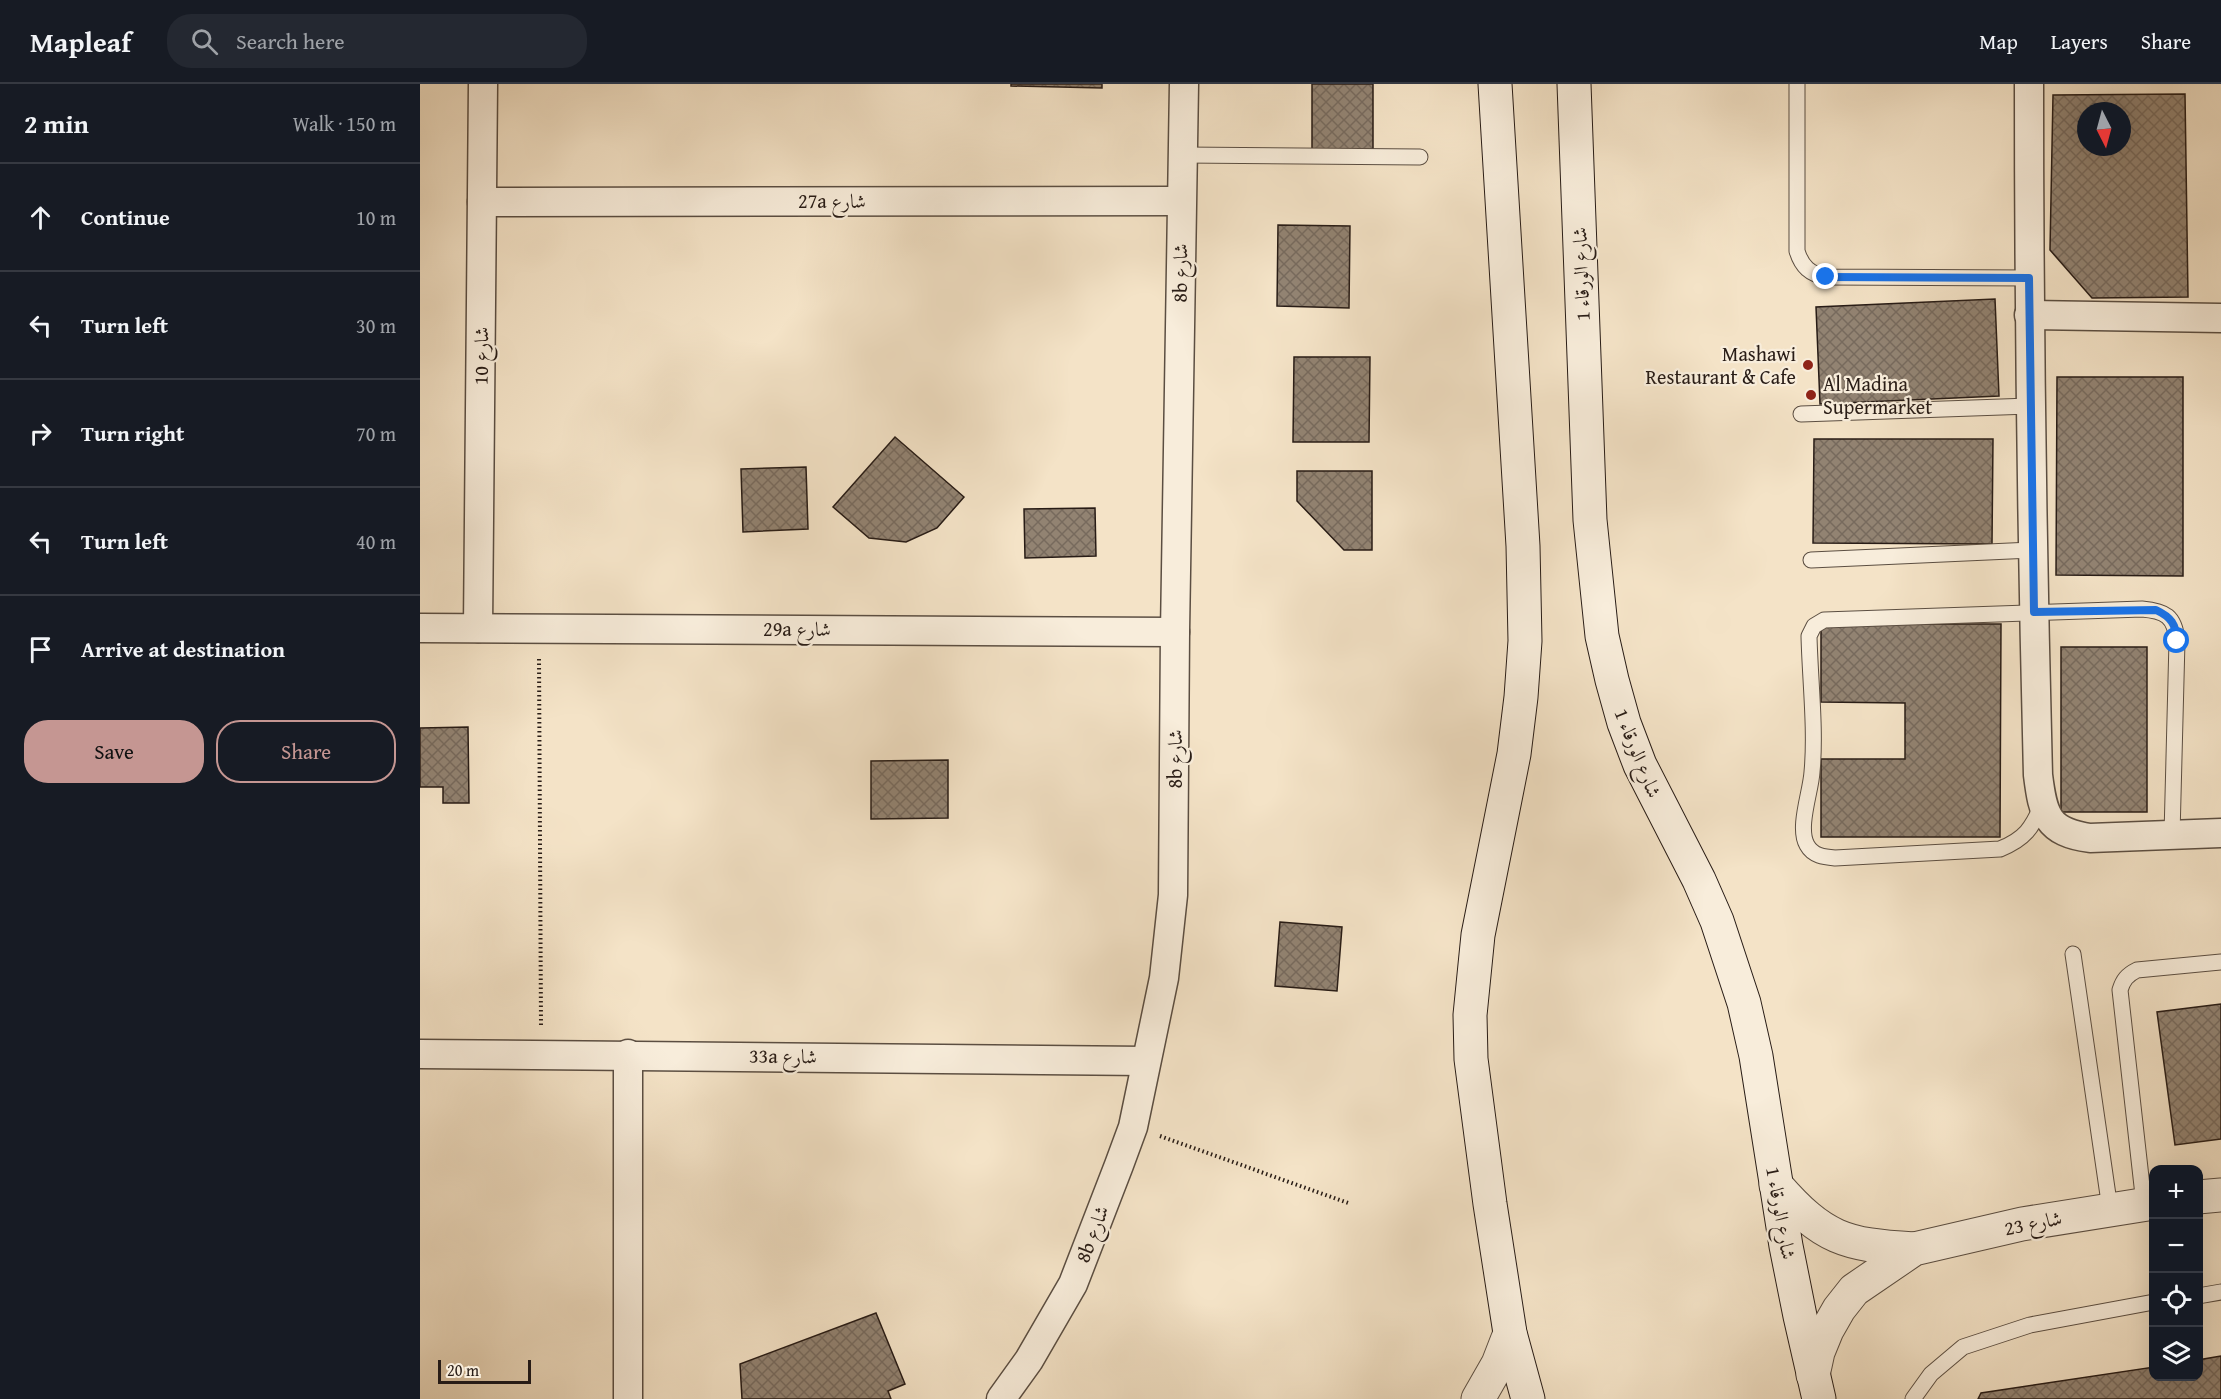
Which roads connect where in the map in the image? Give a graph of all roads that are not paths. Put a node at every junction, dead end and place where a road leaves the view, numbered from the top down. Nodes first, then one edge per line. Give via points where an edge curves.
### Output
1 (483, 84) edge
2 (1184, 84) edge
3 (1495, 84) edge
4 (1553, 84) edge
5 (1797, 84) edge
6 (2029, 84) edge
7 (1574, 98) edge
8 (1183, 155) junction
9 (1420, 157) dead end
10 (1181, 201) junction
11 (482, 202) junction
12 (2029, 278) junction
13 (2029, 315) junction
14 (2221, 318) edge
15 (2030, 406) junction
16 (1801, 414) dead end
17 (2032, 550) junction
18 (1811, 560) dead end
19 (2034, 612) junction
20 (420, 628) edge
21 (477, 628) junction
22 (1175, 632) junction
23 (2042, 805) junction
24 (2221, 833) edge
25 (2172, 835) junction
26 (2073, 954) dead end
27 (2221, 962) edge
28 (420, 1054) edge
29 (628, 1054) junction
30 (1146, 1061) junction
31 (1776, 1185) junction
32 (2221, 1195) edge
33 (2203, 1197) edge
34 (2149, 1203) edge
35 (2110, 1209) junction
36 (1914, 1249) junction
37 (2221, 1292) edge
38 (2203, 1295) edge
39 (2149, 1303) edge
40 (1510, 1333) junction
41 (1816, 1387) edge
42 (628, 1399) edge
43 (1001, 1399) edge
44 (1478, 1399) edge
45 (1528, 1399) edge
46 (1913, 1399) edge

1 - 11 street, شارع 10
2 - 8 street, 8b شارع
3 - 40 main road via 1523,546 1525,641 1514,754 1478,935 1470,1015 1479,1130
4 - 7 main road via 1565,102
5 - 12 lane via 1797,251 1810,272 1826,277
6 - 12 street
7 - 31 main road, شارع الورقاء 1 via 1590,520 1602,636 1624,723 1640,765 1699,880 1728,951 1756,1056
8 - 9 lane
8 - 10 street, 8b شارع
10 - 11 street, 27a شارع
10 - 22 street, 8b شارع
11 - 21 street, شارع 10
12 - 13 street
13 - 14 street
13 - 15 street
15 - 16 lane
15 - 17 street
17 - 18 lane
17 - 19 street
19 - 23 street
19 - 23 lane via 1824,620 1814,626 1809,636 1812,773 1804,834 1806,845 1824,857 2000,849 2026,835
19 - 25 lane via 2156,610 2168,616 2176,627
20 - 21 street, 29a شارع
21 - 22 street, 29a شارع
22 - 30 street, 8b شارع via 1173,895 1164,978
23 - 25 street via 2052,823 2070,835
24 - 25 street
26 - 35 lane
27 - 34 lane via 2137,970 2122,981 2120,990
28 - 29 street, 33a شارع
29 - 30 street, 33a شارع
29 - 42 street
30 - 43 street, 8b شارع via 1133,1127 1073,1284 1029,1360
31 - 36 main road, شارع 23 via 1808,1219 1827,1232 1869,1246
31 - 41 main road, شارع الورقاء 1
32 - 33 main road
34 - 35 main road, شارع 23
35 - 36 main road, شارع 23
36 - 41 main road, شارع 23 via 1854,1290 1839,1309 1818,1352
37 - 38 lane
39 - 46 lane via 2040,1323 1963,1347 1931,1374
40 - 44 main road
40 - 45 main road

